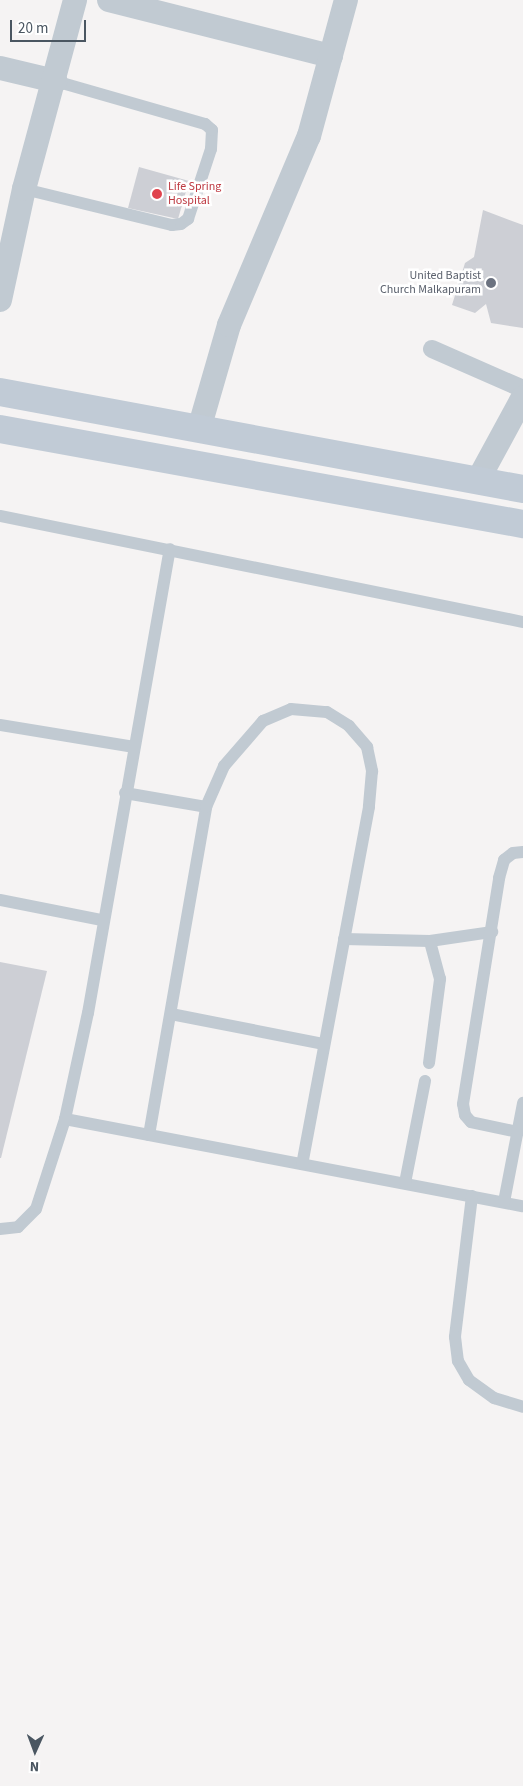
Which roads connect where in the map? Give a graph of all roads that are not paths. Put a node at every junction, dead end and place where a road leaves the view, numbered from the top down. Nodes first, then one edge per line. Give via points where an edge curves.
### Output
1 (75, 0) edge
2 (109, 0) edge
3 (346, 0) edge
4 (331, 56) junction
5 (0, 68) edge
6 (55, 81) junction
7 (24, 189) junction
8 (0, 300) edge
9 (432, 349) dead end
10 (523, 389) edge
11 (0, 392) edge
12 (523, 397) edge
13 (0, 429) edge
14 (199, 429) junction
15 (478, 480) junction
16 (523, 489) edge
17 (0, 516) edge
18 (523, 524) edge
19 (170, 549) junction
20 (523, 622) edge
21 (0, 725) edge
22 (134, 747) junction
23 (125, 793) junction
24 (206, 807) junction
25 (523, 852) edge
26 (0, 900) edge
27 (102, 920) junction
28 (492, 932) junction
29 (344, 939) junction
30 (430, 942) junction
31 (171, 1014) junction
32 (324, 1044) junction
33 (429, 1063) dead end
34 (425, 1081) dead end
35 (523, 1102) edge
36 (65, 1119) junction
37 (518, 1132) junction
38 (149, 1135) junction
39 (302, 1164) junction
40 (405, 1183) junction
41 (472, 1196) junction
42 (504, 1202) junction
43 (523, 1206) edge
44 (0, 1230) edge
45 (523, 1407) edge

1 - 6 street
2 - 4 street
3 - 4 street
4 - 14 street via 308,136 229,325
5 - 6 street
6 - 7 street
6 - 7 lane via 205,124 212,130 211,148 188,219 181,224 172,225
7 - 8 street
9 - 10 street
11 - 14 main road
12 - 15 street
13 - 18 main road
14 - 15 main road
15 - 16 main road
17 - 19 lane
19 - 20 lane
19 - 22 lane
21 - 22 lane
22 - 23 lane
23 - 24 lane
23 - 27 lane
24 - 29 lane via 224,766 263,721 291,710 327,712 349,726 367,747 372,771 369,807
24 - 31 lane
25 - 28 lane via 513,853 504,860
26 - 27 lane
27 - 36 lane via 88,1013
28 - 30 lane
28 - 37 lane via 463,1104 465,1115 471,1122
29 - 30 lane
29 - 32 lane
30 - 33 lane via 440,979
31 - 32 lane
31 - 38 lane
32 - 39 lane
34 - 40 lane
35 - 37 lane
36 - 38 lane
36 - 44 lane via 36,1210 18,1226
37 - 42 lane
38 - 39 lane
39 - 40 lane
40 - 41 lane
41 - 42 lane
41 - 45 lane via 455,1337 458,1361 470,1380 494,1398
42 - 43 lane

